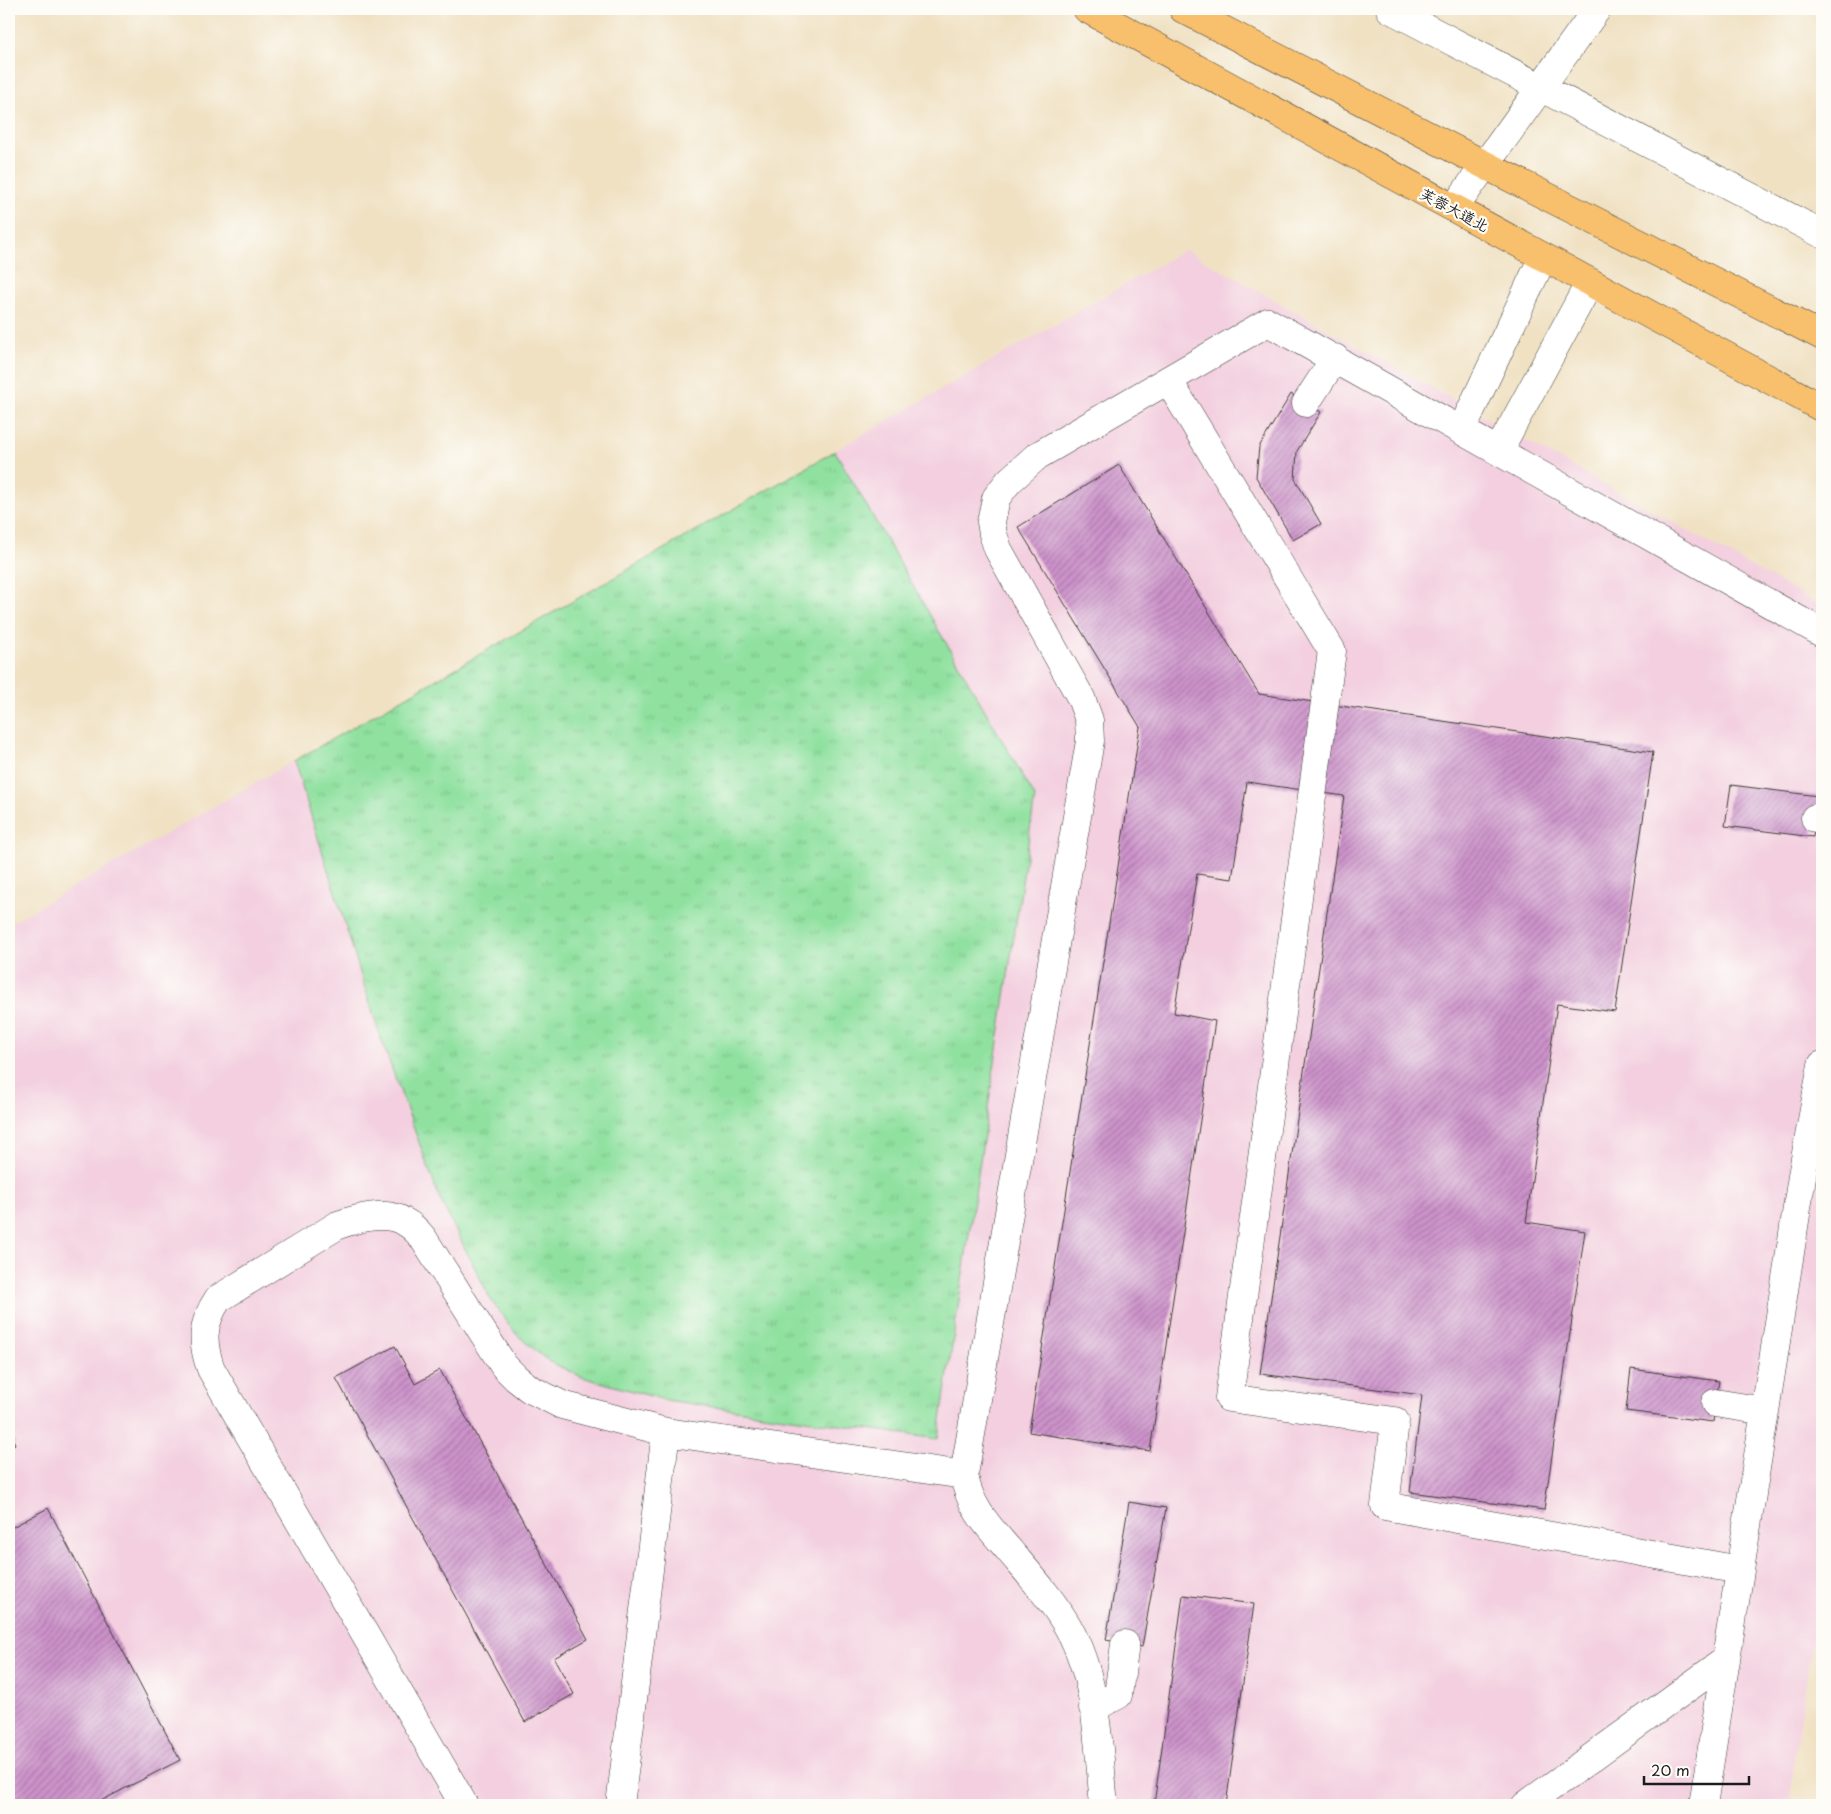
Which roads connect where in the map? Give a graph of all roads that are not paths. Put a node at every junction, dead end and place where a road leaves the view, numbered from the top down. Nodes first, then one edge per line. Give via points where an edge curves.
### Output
1 (1087, 9) edge
2 (1183, 9) edge
3 (1390, 9) edge
4 (1597, 9) edge
5 (1541, 86) junction
6 (1485, 165) junction
7 (1454, 208) junction
8 (1822, 234) edge
9 (1543, 256) junction
10 (1590, 282) junction
11 (1822, 336) edge
12 (1335, 358) junction
13 (1168, 380) junction
14 (1306, 403) dead end
15 (1822, 408) edge
16 (1462, 429) junction
17 (1499, 450) junction
18 (1822, 633) edge
19 (1822, 1065) edge
20 (1818, 1113) edge
21 (1813, 1172) edge
22 (1716, 1403) dead end
23 (1765, 1410) junction
24 (666, 1432) junction
25 (964, 1475) junction
26 (1740, 1570) junction
27 (1125, 1644) dead end
28 (1726, 1660) junction
29 (1093, 1708) junction
30 (464, 1805) edge
31 (620, 1805) edge
32 (1104, 1805) edge
33 (1526, 1805) edge
34 (1703, 1805) edge

1 - 7 main road, 芙蓉大道北
2 - 6 main road
3 - 5 street
4 - 5 street
5 - 6 street
5 - 8 street
6 - 7 street
6 - 11 main road
7 - 9 main road, 芙蓉大道北
9 - 10 main road, 芙蓉大道北
9 - 16 street
10 - 15 main road, 芙蓉大道北
10 - 17 street
12 - 13 street via 1268,322
12 - 14 street
12 - 16 street
13 - 25 street via 1038,456 1002,489 992,510 993,534 998,549 1081,698 1089,720 1090,741
13 - 26 street via 1332,651 1230,1398 1394,1421 1385,1506
16 - 17 street
17 - 18 street
19 - 20 street
20 - 21 street
21 - 23 street
22 - 23 street
23 - 26 street
24 - 25 street
24 - 30 street via 562,1405 516,1378 504,1366 423,1238 404,1221 394,1218 373,1217 338,1225 218,1299 210,1312 204,1341 215,1375
24 - 31 street
25 - 29 street via 966,1490 982,1519 1049,1598 1068,1628 1082,1657
26 - 28 street
27 - 29 street via 1118,1695
28 - 33 street
28 - 34 street
29 - 32 street

